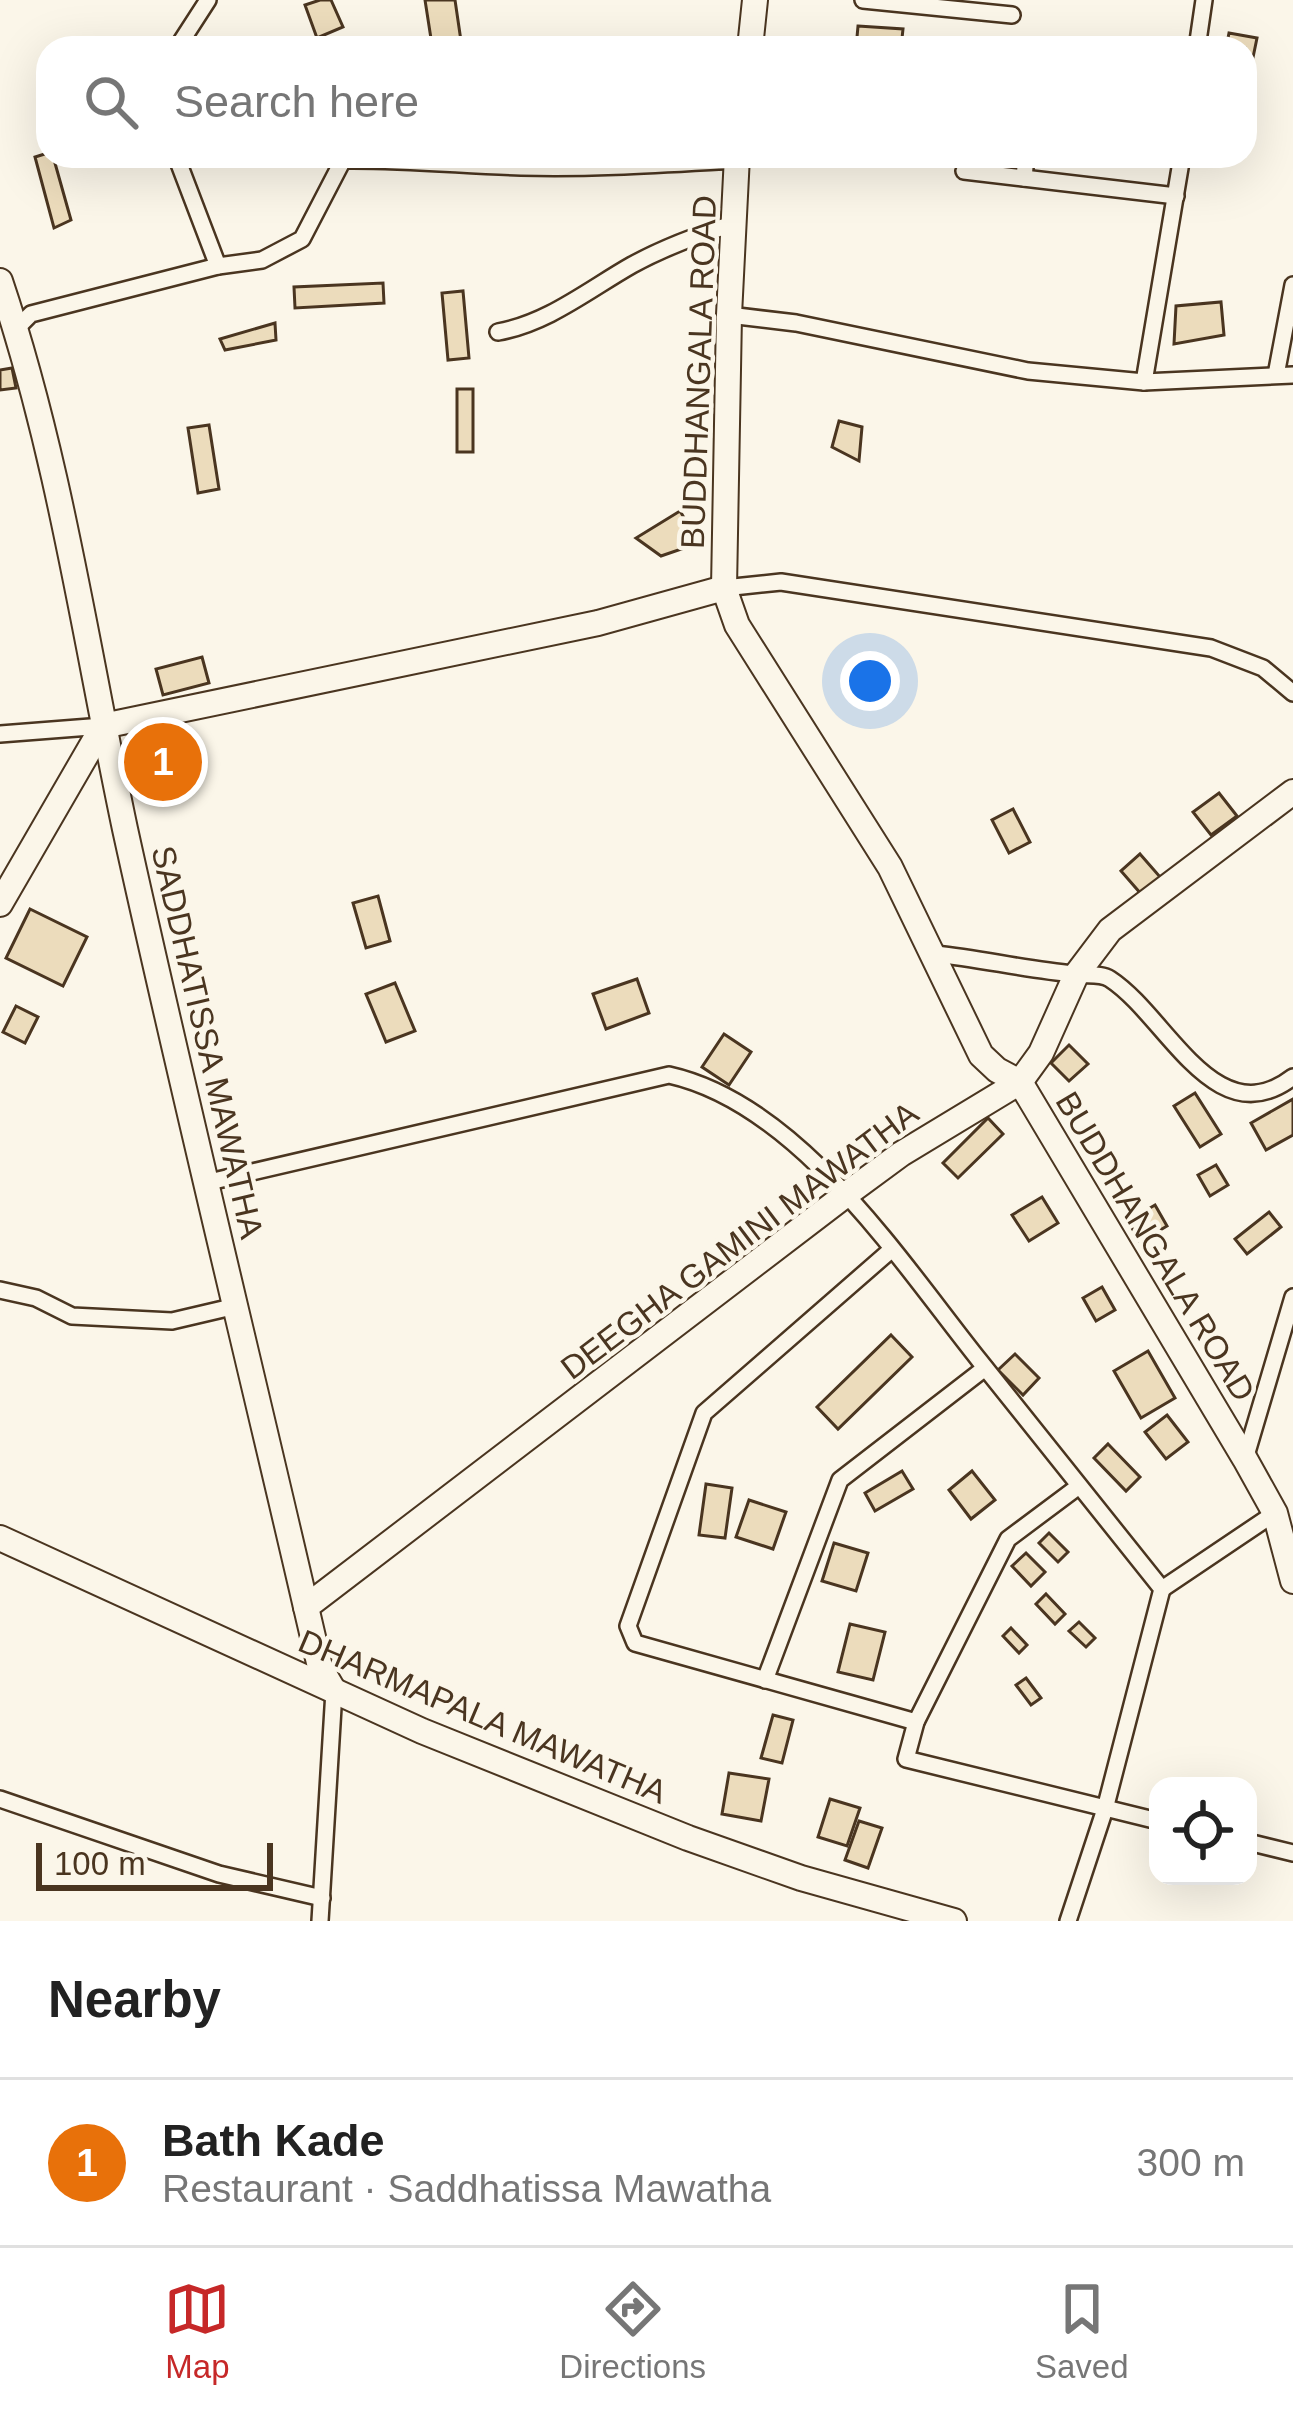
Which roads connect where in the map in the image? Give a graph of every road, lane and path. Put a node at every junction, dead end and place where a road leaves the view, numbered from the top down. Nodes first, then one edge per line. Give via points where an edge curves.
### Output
1 (208, 0) edge
2 (755, 0) edge
3 (863, 0) edge
4 (1204, 0) edge
5 (938, 4) edge
6 (1012, 15) dead end
7 (185, 36) edge
8 (750, 36) edge
9 (1199, 36) edge
10 (181, 168) edge
11 (339, 168) edge
12 (737, 168) edge
13 (1025, 168) edge
14 (1180, 168) edge
15 (964, 172) dead end
16 (1024, 178) junction
17 (1176, 196) junction
18 (736, 223) junction
19 (218, 266) junction
20 (0, 280) edge
21 (1293, 285) edge
22 (729, 315) junction
23 (16, 328) junction
24 (498, 332) dead end
25 (1285, 375) edge
26 (1144, 382) junction
27 (724, 588) junction
28 (1293, 693) edge
29 (103, 726) junction
30 (0, 734) edge
31 (1293, 792) edge
32 (0, 904) edge
33 (936, 954) junction
34 (1076, 975) junction
35 (1293, 1077) edge
36 (1020, 1082) junction
37 (206, 1183) junction
38 (848, 1193) junction
39 (890, 1250) junction
40 (0, 1291) edge
41 (1292, 1302) edge
42 (236, 1306) junction
43 (985, 1368) junction
44 (1245, 1459) junction
45 (1079, 1486) junction
46 (1275, 1513) junction
47 (0, 1538) edge
48 (1288, 1544) edge
49 (1293, 1581) edge
50 (1162, 1589) junction
51 (307, 1607) junction
52 (764, 1680) junction
53 (334, 1691) junction
54 (916, 1723) junction
55 (0, 1799) edge
56 (1105, 1809) junction
57 (1149, 1819) edge
58 (1257, 1845) edge
59 (1293, 1853) edge
60 (322, 1898) junction
61 (320, 1921) edge
62 (954, 1921) edge
63 (1068, 1921) edge

1 - 7 street
2 - 8 main road
3 - 5 street
4 - 9 street
5 - 6 street
10 - 19 street
11 - 19 street via 302,238 262,260
12 - 18 main road, BUDDHANGALA ROAD
13 - 16 street
14 - 17 street
15 - 16 street
16 - 17 street
17 - 26 street
18 - 22 main road, BUDDHANGALA ROAD
18 - 24 street via 636,263 529,326
19 - 23 street via 31,314
20 - 23 main road, SADDHATISSA MAWATHA
21 - 25 street
22 - 26 street via 1028,371
22 - 27 main road, BUDDHANGALA ROAD
23 - 29 main road, SADDHATISSA MAWATHA via 50,449
25 - 26 street
27 - 28 street via 781,583 1211,648 1264,668
27 - 29 main road via 598,623
27 - 33 main road, BUDDHANGALA ROAD via 737,626
29 - 30 street
29 - 32 main road
29 - 37 main road, SADDHATISSA MAWATHA
31 - 34 main road, DEEGHA GAMINI MAWATHA via 1110,930
33 - 34 street
33 - 36 main road, BUDDHANGALA ROAD via 981,1055
34 - 35 street via 1107,976 1223,1087 1253,1097
34 - 36 main road, DEEGHA GAMINI MAWATHA
36 - 38 main road, DEEGHA GAMINI MAWATHA
36 - 44 main road, BUDDHANGALA ROAD
37 - 38 street via 669,1076 699,1082 761,1118
37 - 42 main road, SADDHATISSA MAWATHA
38 - 39 street
38 - 51 main road, DEEGHA GAMINI MAWATHA
39 - 43 street
39 - 52 street via 704,1413 628,1626 635,1643
40 - 42 street via 71,1316 172,1321
41 - 44 street
42 - 51 main road, SADDHATISSA MAWATHA
43 - 45 street
43 - 52 street via 839,1480
44 - 46 main road, BUDDHANGALA ROAD
45 - 50 street
45 - 54 street via 1008,1540
46 - 48 main road, BUDDHANGALA ROAD
46 - 50 street
47 - 53 main road, DHARMAPALA MAWATHA
48 - 49 main road, BUDDHANGALA ROAD
50 - 56 street
51 - 53 main road
52 - 54 street
53 - 60 street
53 - 62 main road, DHARMAPALA MAWATHA via 706,1845
54 - 56 street via 906,1759
55 - 60 street via 219,1874
56 - 57 street
56 - 63 street
58 - 59 street
60 - 61 street

